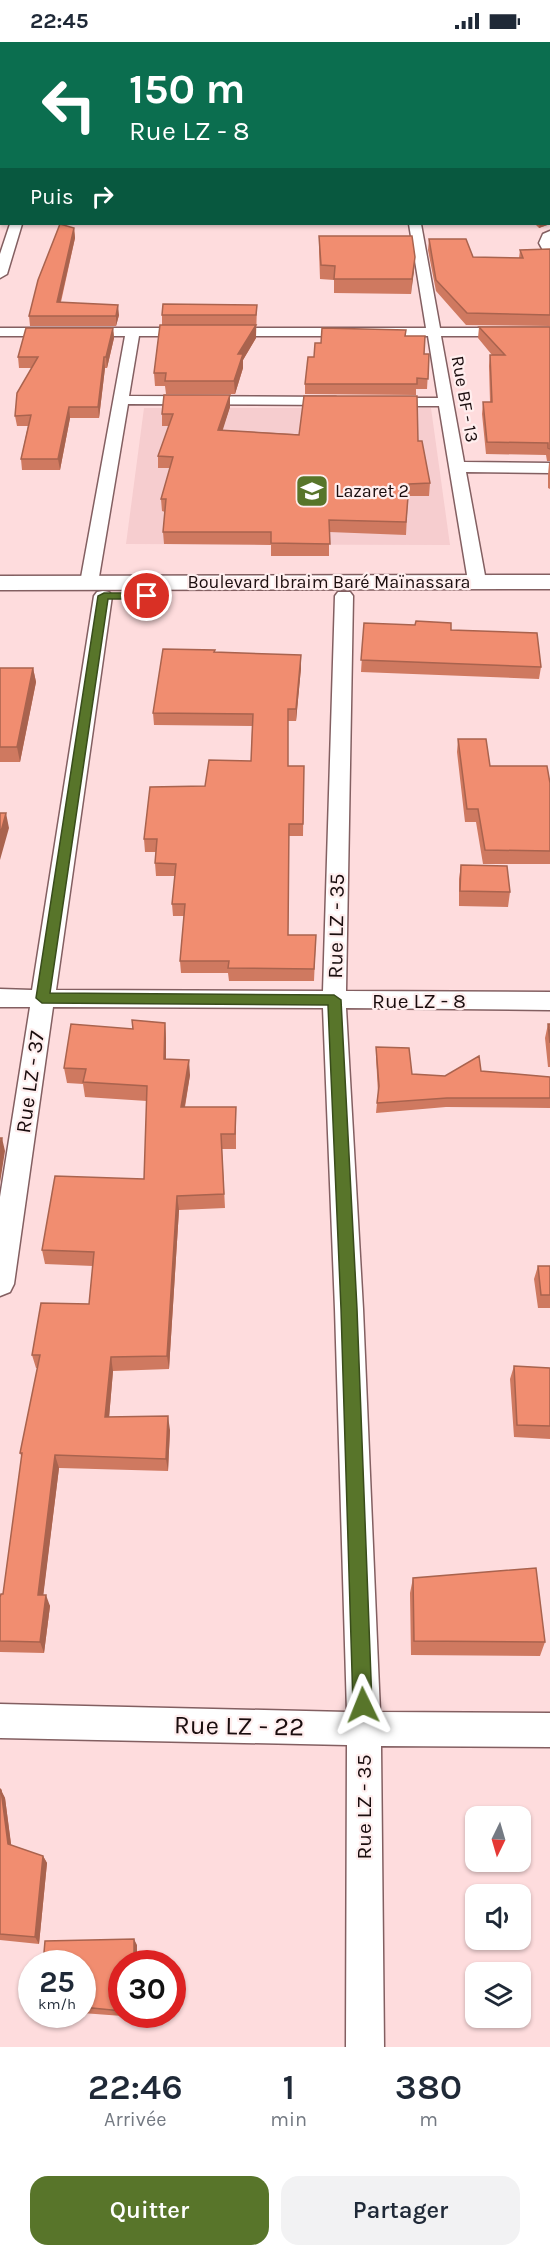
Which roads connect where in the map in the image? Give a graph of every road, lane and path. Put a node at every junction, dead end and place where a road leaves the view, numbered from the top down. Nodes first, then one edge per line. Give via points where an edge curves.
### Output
1 (16, 225) edge
2 (415, 225) edge
3 (550, 235) edge
4 (550, 251) edge
5 (0, 274) edge
6 (0, 332) edge
7 (134, 332) junction
8 (434, 332) junction
9 (550, 332) edge
10 (122, 400) junction
11 (350, 401) edge
12 (374, 402) edge
13 (446, 402) junction
14 (458, 467) junction
15 (550, 468) edge
16 (477, 581) junction
17 (550, 582) edge
18 (0, 583) edge
19 (96, 590) junction
20 (0, 596) edge
21 (344, 596) junction
22 (550, 597) edge
23 (0, 998) edge
24 (42, 998) junction
25 (334, 1000) junction
26 (550, 1001) edge
27 (0, 1284) edge
28 (0, 1721) edge
29 (364, 1729) junction
30 (550, 1730) edge
31 (365, 2047) edge

1 - 5 street
2 - 8 street, Rue BF - 13
3 - 4 street via 545,243
6 - 7 street
7 - 8 street
7 - 10 street, Rue LZ - 37
8 - 9 street
8 - 13 street, Rue BF - 13
10 - 11 street
10 - 19 street, Rue LZ - 37
12 - 13 street
13 - 14 street, Rue BF - 13
14 - 15 street
14 - 16 street, Rue BF - 13
16 - 17 main road, Boulevard Ibraim Baré Maïnassara
16 - 19 main road, Boulevard Ibraim Baré Maïnassara
18 - 19 main road, Boulevard Ibraim Baré Maïnassara
19 - 20 main road, Boulevard Ibraim Baré Maïnassara
19 - 21 main road, Boulevard Ibraim Baré Maïnassara
19 - 24 street, Rue LZ - 37
21 - 22 main road, Boulevard Ibraim Baré Maïnassara
21 - 25 street, Rue LZ - 35
23 - 24 street, Rue LZ - 8
24 - 25 street, Rue LZ - 8
24 - 27 street, Rue LZ - 37
25 - 26 street, Rue LZ - 8
25 - 29 street, Rue LZ - 35
28 - 29 street, Rue LZ - 22
29 - 30 street, Rue LZ - 22
29 - 31 street, Rue LZ - 35

